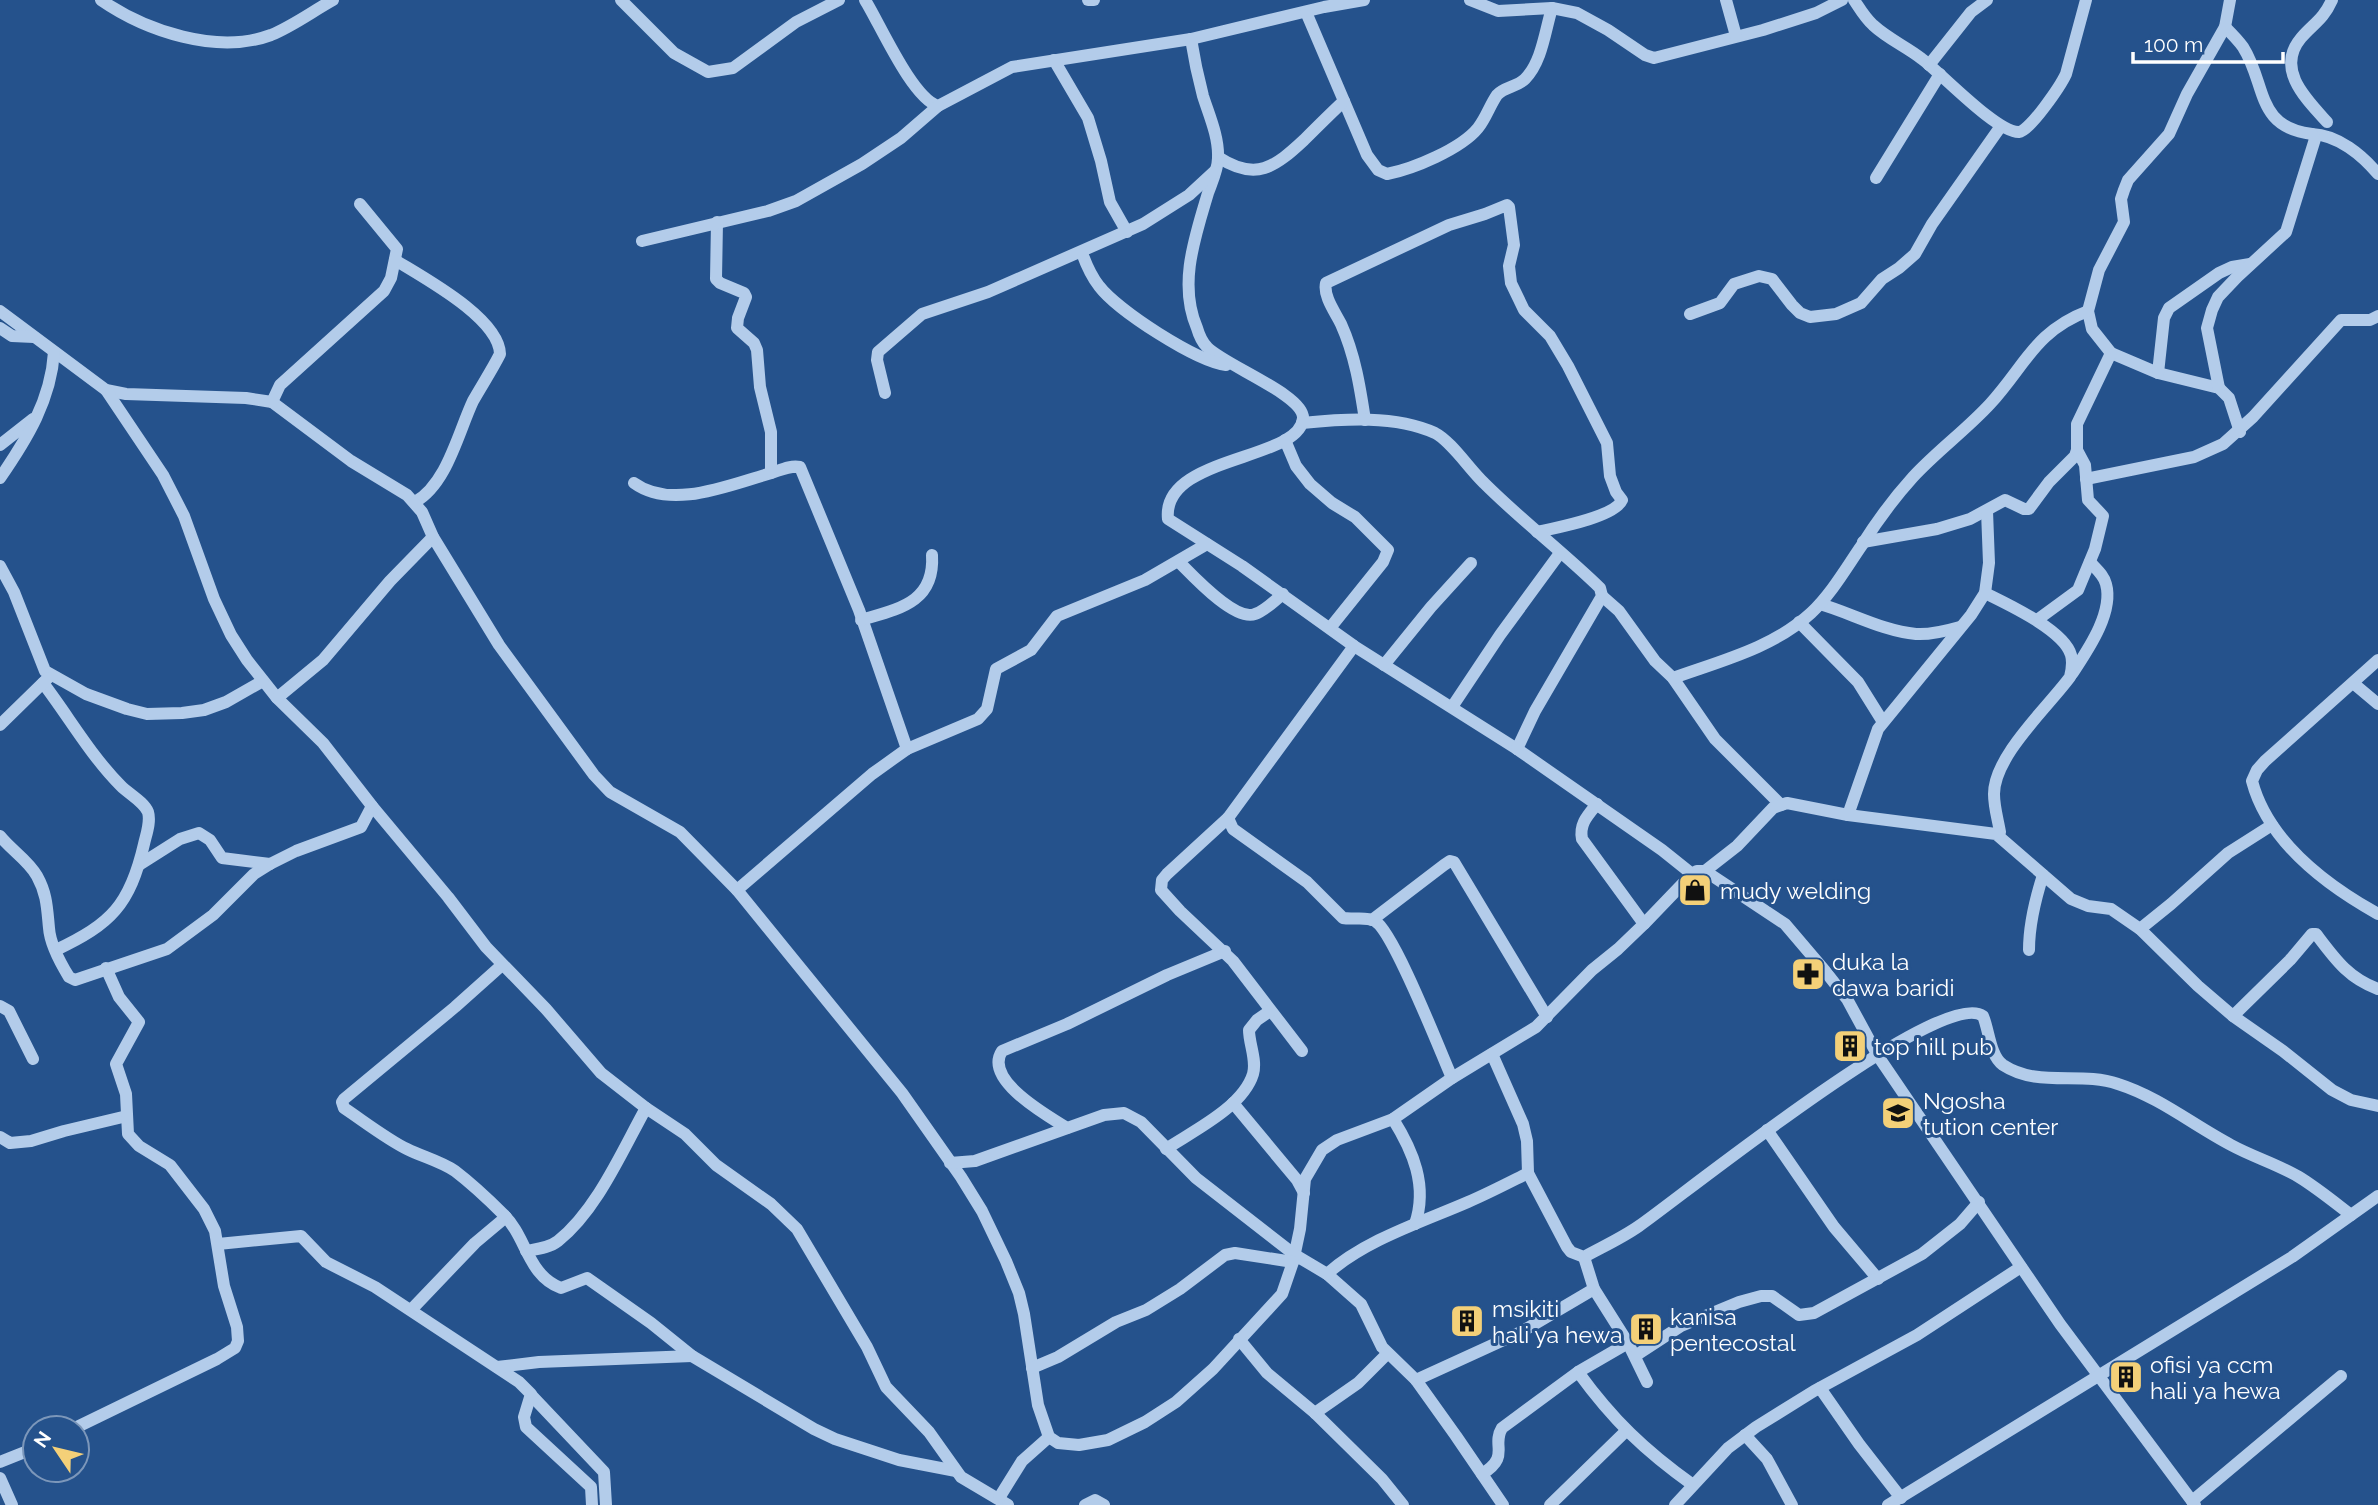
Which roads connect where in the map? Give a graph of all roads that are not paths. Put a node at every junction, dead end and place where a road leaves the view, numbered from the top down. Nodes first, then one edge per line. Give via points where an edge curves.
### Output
1 (102, 0) edge
2 (333, 0) edge
3 (621, 0) edge
4 (839, 0) edge
5 (865, 0) edge
6 (1088, 0) edge
7 (1094, 0) edge
8 (1364, 0) edge
9 (1470, 0) edge
10 (1726, 0) edge
11 (1842, 0) edge
12 (1854, 0) edge
13 (1987, 0) edge
14 (2086, 0) edge
15 (2332, 0) edge
16 (2226, 2) edge
17 (1322, 3) edge
18 (1489, 4) edge
19 (1552, 8) junction
20 (1306, 12) junction
21 (2225, 27) junction
22 (1736, 36) junction
23 (1191, 38) junction
24 (1054, 60) junction
25 (1929, 65) junction
26 (1940, 74) junction
27 (1344, 101) junction
28 (938, 106) junction
29 (2327, 122) dead end
30 (2001, 126) junction
31 (2312, 134) junction
32 (1218, 157) junction
33 (1215, 171) junction
34 (2378, 174) edge
35 (1876, 177) dead end
36 (360, 204) dead end
37 (717, 222) junction
38 (1127, 232) junction
39 (642, 240) dead end
40 (1082, 253) junction
41 (395, 260) junction
42 (2251, 264) junction
43 (0, 311) edge
44 (2088, 311) junction
45 (1690, 314) dead end
46 (2378, 316) edge
47 (0, 328) edge
48 (34, 337) junction
49 (54, 352) junction
50 (2111, 353) junction
51 (1234, 366) junction
52 (2158, 373) junction
53 (2219, 388) junction
54 (106, 390) junction
55 (885, 393) dead end
56 (272, 402) junction
57 (39, 414) junction
58 (1365, 420) junction
59 (1302, 423) junction
60 (2239, 432) junction
61 (1285, 440) junction
62 (0, 444) edge
63 (2077, 450) junction
64 (771, 473) junction
65 (0, 478) edge
66 (2086, 479) junction
67 (634, 483) dead end
68 (415, 502) junction
69 (1987, 511) junction
70 (1536, 531) junction
71 (433, 537) junction
72 (1863, 542) junction
73 (1207, 544) junction
74 (1560, 553) junction
75 (932, 555) dead end
76 (1179, 562) junction
77 (2090, 562) junction
78 (1471, 563) dead end
79 (0, 566) edge
80 (1985, 593) junction
81 (1283, 594) junction
82 (1602, 596) junction
83 (1820, 604) junction
84 (861, 620) junction
85 (2037, 620) junction
86 (1799, 622) junction
87 (1960, 626) junction
88 (1330, 628) junction
89 (1354, 646) junction
90 (2378, 660) edge
91 (1384, 665) junction
92 (2070, 677) junction
93 (1673, 678) junction
94 (47, 679) junction
95 (263, 681) junction
96 (2353, 683) junction
97 (277, 698) junction
98 (2378, 704) edge
99 (1452, 707) junction
100 (1883, 722) junction
101 (0, 725) edge
102 (907, 749) junction
103 (1517, 749) junction
104 (1597, 804) junction
105 (1781, 805) junction
106 (372, 806) junction
107 (1848, 815) junction
108 (1228, 818) junction
109 (2272, 825) junction
110 (2000, 832) dead end
111 (0, 836) edge
112 (270, 864) junction
113 (139, 865) junction
114 (1705, 871) junction
115 (1692, 874) junction
116 (2043, 875) junction
117 (737, 890) junction
118 (2378, 915) edge
119 (1372, 920) junction
120 (1644, 924) junction
121 (2140, 929) junction
122 (56, 950) junction
123 (2029, 950) dead end
124 (1225, 951) junction
125 (502, 965) junction
126 (106, 968) junction
127 (2378, 989) edge
128 (0, 1006) edge
129 (1270, 1011) junction
130 (2233, 1016) junction
131 (1547, 1017) junction
132 (1302, 1051) dead end
133 (1492, 1054) junction
134 (1878, 1056) junction
135 (33, 1059) dead end
136 (1452, 1078) junction
137 (1233, 1103) junction
138 (2378, 1107) edge
139 (646, 1108) junction
140 (127, 1116) junction
141 (1394, 1119) junction
142 (1067, 1128) junction
143 (1767, 1130) junction
144 (0, 1137) edge
145 (1166, 1149) junction
146 (950, 1163) junction
147 (1528, 1173) junction
148 (1304, 1193) junction
149 (2378, 1196) edge
150 (1979, 1202) junction
151 (2351, 1215) junction
152 (506, 1217) junction
153 (1415, 1224) junction
154 (218, 1244) junction
155 (526, 1251) junction
156 (1584, 1257) junction
157 (1294, 1258) junction
158 (2021, 1267) junction
159 (1327, 1273) junction
160 (1878, 1279) junction
161 (1594, 1289) junction
162 (411, 1310) junction
163 (1239, 1339) junction
164 (1628, 1343) junction
165 (1387, 1354) junction
166 (692, 1356) junction
167 (1635, 1356) junction
168 (496, 1367) junction
169 (1031, 1368) junction
170 (1577, 1372) junction
171 (2097, 1375) junction
172 (2341, 1376) dead end
173 (1416, 1380) junction
174 (1647, 1382) dead end
175 (1820, 1388) junction
176 (531, 1396) junction
177 (1315, 1413) junction
178 (91, 1420) edge
179 (1626, 1431) junction
180 (1745, 1435) junction
181 (1049, 1437) junction
182 (21, 1454) edge
183 (0, 1462) edge
184 (956, 1471) junction
185 (1482, 1474) junction
186 (0, 1479) edge
187 (1693, 1485) junction
188 (1901, 1498) junction
189 (1003, 1502) edge
190 (1680, 1503) edge
191 (2193, 1503) edge
192 (12, 1505) edge
193 (592, 1505) edge
194 (606, 1505) edge
195 (1085, 1505) edge
196 (1104, 1505) edge
197 (1402, 1505) edge
198 (1503, 1505) edge
199 (1550, 1505) edge
200 (1792, 1505) edge
201 (1888, 1505) edge

1 - 2 street via 137,22 168,33 194,40 229,41 273,34
3 - 4 street via 674,54 708,72 733,68 786,28
5 - 28 street via 911,80
6 - 7 street
8 - 17 street
9 - 18 street
10 - 22 street
11 - 22 street via 1816,13
12 - 25 street via 1874,26
13 - 25 street via 1971,12
14 - 30 street via 2062,84 2024,131
15 - 29 street via 2318,24 2300,40 2291,68 2301,93
16 - 21 street
17 - 20 street
18 - 19 street via 1510,11
19 - 22 street via 1577,13 1651,58
19 - 27 street via 1537,61 1524,80 1500,92 1470,136 1415,166 1387,174 1378,170
20 - 23 street
20 - 27 street
21 - 31 street via 2244,49 2274,117 2291,130
21 - 44 street via 2169,134 2128,180 2121,199 2124,222 2099,270
23 - 24 street
23 - 32 street
24 - 28 street via 1012,67
24 - 38 street via 1088,118 1110,202
25 - 26 street
26 - 30 street
26 - 35 street
27 - 32 street via 1269,168 1238,169
28 - 37 street via 901,138 806,196 768,211
30 - 45 street via 1915,254 1852,309 1820,317 1804,315 1772,279 1759,276 1734,284 1723,302 1714,307
31 - 34 street via 2330,136
31 - 42 street via 2315,139 2286,232
32 - 33 street
33 - 38 street via 1189,195
33 - 51 street via 1192,247 1189,290 1195,326 1204,343
36 - 41 street via 395,245
37 - 39 street
37 - 64 street via 716,279 746,295 737,326 757,350 771,432
38 - 40 street
40 - 51 street via 1109,298 1199,356
40 - 55 street via 922,314 878,352
41 - 56 street via 384,291 284,381
41 - 68 street via 483,322 494,334 500,354 433,489
42 - 52 street via 2219,273 2167,310
42 - 53 street via 2218,297 2209,318 2208,337
43 - 48 street
44 - 50 street via 2092,329
44 - 72 street via 2061,324 2031,349 1993,401 1914,476
46 - 60 street via 2341,320
47 - 48 street via 12,336
48 - 49 street
49 - 54 street
49 - 57 street
50 - 52 street
50 - 63 street via 2077,424
51 - 59 street via 1291,399 1302,411
52 - 53 street
53 - 60 street via 2229,398
54 - 56 street
54 - 95 street via 163,475 184,516 230,635
56 - 68 street
57 - 62 street
57 - 65 street
58 - 59 street
58 - 70 street via 1435,433
58 - 70 street via 1358,371 1325,291 1326,283 1449,225 1507,205 1514,245 1511,283 1524,310 1550,336 1574,377 1607,443 1610,476 1622,500 1619,506 1586,520
59 - 61 street
60 - 66 street via 2194,457
61 - 73 street via 1202,473 1174,494 1168,519
61 - 88 street via 1310,484 1355,517 1388,550
63 - 66 street
63 - 69 street via 2029,509 2005,500
64 - 67 street via 700,493 647,491
64 - 84 street via 796,465 801,468
66 - 77 street via 2088,500 2103,516
68 - 71 street
69 - 72 street via 1937,529
69 - 80 street
70 - 74 street
71 - 97 street via 323,660
71 - 117 street via 517,671 605,789 673,827
72 - 83 street
73 - 76 street
73 - 81 street
74 - 82 street via 1600,588
74 - 99 street
75 - 84 street via 931,575 922,594 904,606
76 - 81 street via 1212,593 1248,615
76 - 102 street via 1058,615 1031,650 996,669 984,714
77 - 85 street via 2073,596
77 - 92 street via 2106,582 2107,601 2093,642
78 - 91 street
79 - 94 street
80 - 85 street
80 - 87 street
81 - 88 street
82 - 93 street
82 - 103 street
83 - 86 street
83 - 87 street via 1916,634
84 - 102 street
85 - 92 street via 2070,650
86 - 93 street via 1760,646
86 - 100 street via 1858,682
87 - 100 street
88 - 89 street
89 - 91 street
89 - 108 street
90 - 96 street
91 - 99 street
92 - 110 street via 2016,743 2000,773 1994,795
93 - 105 street via 1715,739
94 - 95 street via 147,713 204,710
94 - 101 street
94 - 113 street via 97,758 147,810
95 - 97 street
96 - 98 street
96 - 109 street via 2257,769 2253,786
97 - 106 street via 323,743
99 - 103 street
100 - 107 street
102 - 117 street
103 - 104 street
104 - 115 street
104 - 120 street via 1582,824 1582,839
105 - 107 street
105 - 114 street
106 - 112 street via 355,830
106 - 125 street
107 - 116 street via 1996,834
108 - 119 street via 1233,829 1307,881 1343,918
108 - 124 street via 1167,874 1160,886 1163,894
109 - 118 street via 2311,869
109 - 121 street via 2228,853
111 - 122 street via 37,876
112 - 113 street via 222,858 200,834 180,839
112 - 126 street via 167,949
113 - 122 street via 127,895 110,918
114 - 115 street
114 - 134 street via 1784,924 1805,946 1847,999
115 - 120 street
116 - 121 street via 2079,903 2110,909
116 - 123 street
117 - 146 street via 902,1093
119 - 131 street via 1454,862
119 - 136 street via 1383,928 1398,956
120 - 131 street
121 - 130 street
122 - 126 street via 74,980
124 - 129 street
124 - 142 street via 1002,1051 998,1065 1007,1083
125 - 139 street via 540,1001 601,1073
125 - 152 street via 342,1102 344,1108 398,1144 455,1171
126 - 140 street via 119,998 139,1022 116,1064
127 - 130 street via 2341,968 2312,934
128 - 135 street via 9,1011
129 - 132 street
129 - 137 street via 1249,1030 1254,1074
130 - 138 street via 2332,1090
131 - 133 street
133 - 136 street
133 - 147 street via 1523,1124
134 - 143 street
134 - 150 street
134 - 151 street via 1929,1025 1977,1012 1983,1016 1996,1056 2004,1066 2029,1076 2099,1079 2138,1092 2297,1176
136 - 141 street
137 - 145 street
137 - 148 street
139 - 155 street via 607,1178 573,1226 552,1244
139 - 184 street via 685,1134 716,1165 797,1229 886,1387 929,1432
140 - 144 street via 31,1142 10,1143
140 - 154 street via 128,1133 170,1165 210,1219
141 - 148 street via 1322,1150 1308,1172
141 - 153 street via 1421,1184
142 - 145 street via 1124,1113 1141,1122
142 - 146 street via 975,1161
143 - 156 street via 1639,1226
143 - 160 street via 1834,1227
145 - 157 street
146 - 169 street via 982,1210 1006,1261 1024,1314
147 - 153 street
147 - 156 street via 1567,1247
148 - 157 street
149 - 151 street
150 - 158 street
150 - 160 street via 1942,1240
151 - 171 street via 2292,1257
152 - 155 street
152 - 162 street
153 - 159 street
154 - 162 street via 301,1236 326,1262
154 - 178 street via 224,1286 237,1327 236,1348
155 - 166 street via 539,1274 556,1286 587,1278
156 - 161 street
157 - 159 street
157 - 163 street via 1282,1294
157 - 169 street via 1225,1255 1146,1310
158 - 171 street
158 - 175 street via 1917,1335
159 - 165 street via 1361,1304
160 - 167 street via 1803,1316 1768,1295 1739,1302 1681,1326
161 - 164 street
161 - 173 street via 1521,1332
162 - 168 street
163 - 177 street via 1267,1373
163 - 181 street via 1213,1369 1146,1422 1108,1440 1079,1445
164 - 167 street
164 - 170 street
165 - 173 street
165 - 177 street via 1358,1383
166 - 168 street
166 - 184 street via 835,1439 899,1460
167 - 174 street
168 - 176 street
169 - 181 street
170 - 179 street
170 - 185 street via 1502,1428 1497,1462
171 - 188 street
171 - 191 street
172 - 191 street
173 - 185 street
175 - 180 street
175 - 188 street
176 - 193 street via 524,1417 526,1427 591,1487
176 - 194 street via 604,1472
177 - 197 street
179 - 187 street
179 - 199 street
180 - 187 street
180 - 200 street via 1767,1459
181 - 189 street via 1022,1461
182 - 183 street
184 - 189 street via 966,1482
185 - 198 street
186 - 192 street
187 - 190 street
188 - 201 street
195 - 196 street via 1095,1500

